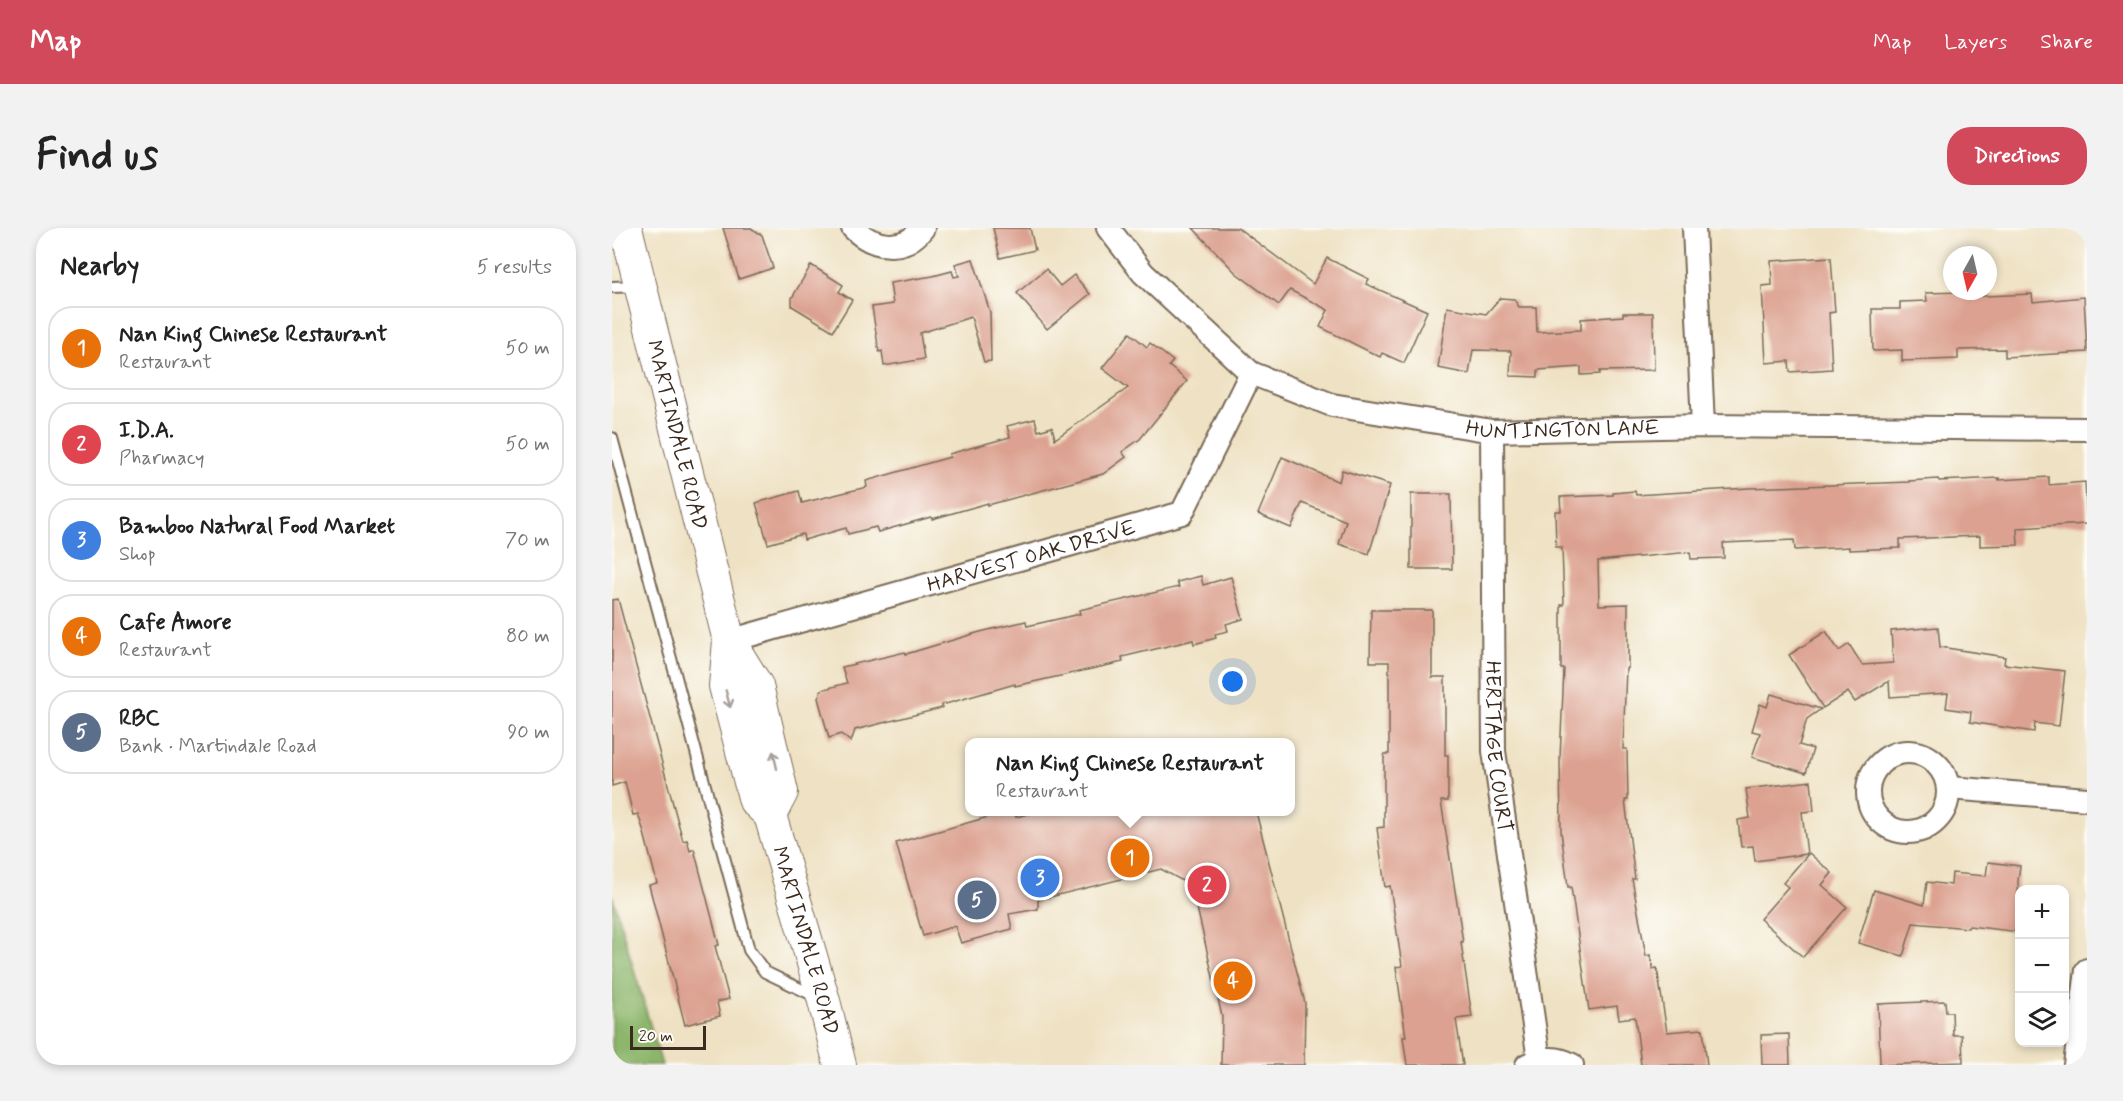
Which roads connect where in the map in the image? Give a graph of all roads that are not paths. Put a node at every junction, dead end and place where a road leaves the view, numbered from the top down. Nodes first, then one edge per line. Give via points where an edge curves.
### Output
1 (626, 228) edge
2 (853, 228) edge
3 (923, 228) edge
4 (1108, 228) edge
5 (1694, 228) edge
6 (627, 286) edge
7 (1251, 373) junction
8 (1703, 426) junction
9 (2087, 429) edge
10 (1492, 431) junction
11 (612, 438) edge
12 (729, 641) junction
13 (1949, 788) dead end
14 (2087, 799) edge
15 (2087, 970) edge
16 (824, 1001) junction
17 (1533, 1062) edge
18 (840, 1065) edge
19 (1572, 1065) edge
20 (2075, 1065) edge

1 - 6 main road, MARTINDALE ROAD
2 - 3 street via 876,244 892,245 906,242
4 - 7 street, HUNTINGTON LANE via 1143,273
5 - 8 street
6 - 12 main road, MARTINDALE ROAD
7 - 10 street, HUNTINGTON LANE via 1332,405
7 - 12 street, HARVEST OAK DRIVE via 1182,513
8 - 9 street, HUNTINGTON LANE
8 - 10 street, HUNTINGTON LANE
10 - 17 street, HERITAGE COURT via 1494,751
11 - 16 lane via 749,950 765,972
12 - 16 main road, MARTINDALE ROAD via 757,686 782,792 771,815
13 - 14 street
15 - 20 street
16 - 18 main road, MARTINDALE ROAD
17 - 19 street, HERITAGE COURT via 1552,1058

